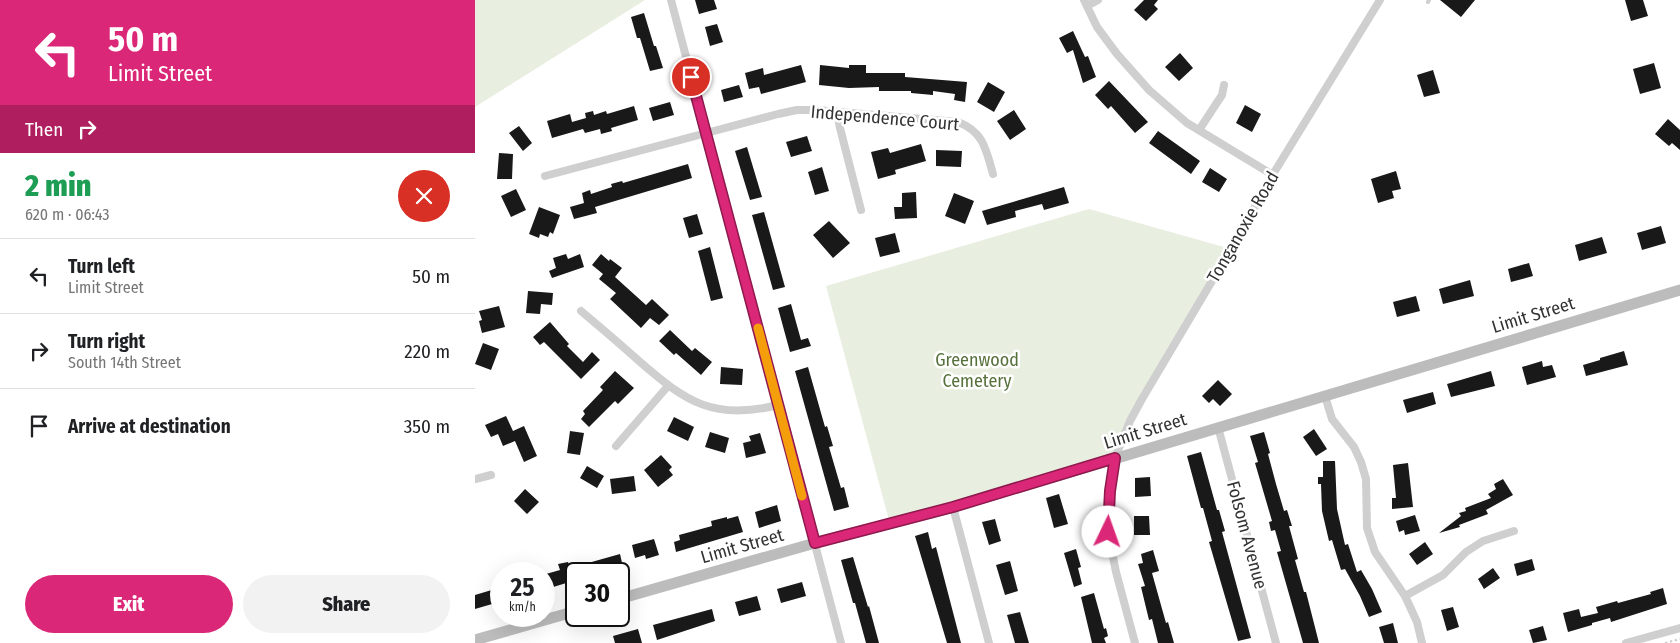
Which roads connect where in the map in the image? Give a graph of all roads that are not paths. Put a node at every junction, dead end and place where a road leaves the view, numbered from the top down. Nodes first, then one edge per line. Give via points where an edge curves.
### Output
1 (671, 0) edge
2 (1098, 0) edge
3 (1380, 0) edge
4 (1086, 3) edge
5 (1224, 85) dead end
6 (837, 112) junction
7 (1199, 130) junction
8 (706, 134) junction
9 (993, 174) dead end
10 (1273, 175) junction
11 (545, 176) dead end
12 (861, 210) dead end
13 (1680, 290) edge
14 (581, 310) dead end
15 (668, 386) junction
16 (1325, 396) junction
17 (778, 405) junction
18 (1218, 427) junction
19 (616, 446) dead end
20 (1115, 458) junction
21 (491, 475) dead end
22 (475, 479) edge
23 (953, 507) junction
24 (1514, 531) dead end
25 (815, 543) junction
26 (630, 596) edge
27 (1405, 596) junction
28 (565, 614) edge
29 (1680, 628) edge
30 (475, 640) edge
31 (841, 643) edge
32 (989, 643) edge
33 (1135, 643) edge
34 (1276, 643) edge
35 (1422, 643) edge
36 (1626, 643) edge

1 - 8 street
2 - 4 street
3 - 10 street, Tonganoxie Road
4 - 7 street via 1097,27 1128,68 1149,90
5 - 7 street via 1222,95
6 - 8 street, Independence Court via 797,110
6 - 9 street, Independence Court via 958,122 975,131 982,140
6 - 12 street
7 - 10 street
8 - 11 street, Independence Court
8 - 17 street
10 - 20 street, Tonganoxie Road via 1142,399
13 - 16 street, Limit Street
14 - 15 street
15 - 17 street via 706,406 756,410
15 - 19 street
16 - 18 street, Limit Street
16 - 27 street via 1332,419 1354,447 1361,462 1366,479 1367,528 1375,552
17 - 25 street
18 - 20 street, Limit Street
18 - 34 street, Folsom Avenue
20 - 23 street, Limit Street
20 - 33 street, Tonganoxie Road via 1108,532 1115,572
21 - 22 street
23 - 25 street, Limit Street
23 - 32 street
24 - 27 street via 1483,541 1466,552 1443,575
25 - 26 street, Limit Street
25 - 31 street
27 - 35 street
28 - 30 street
29 - 36 street

